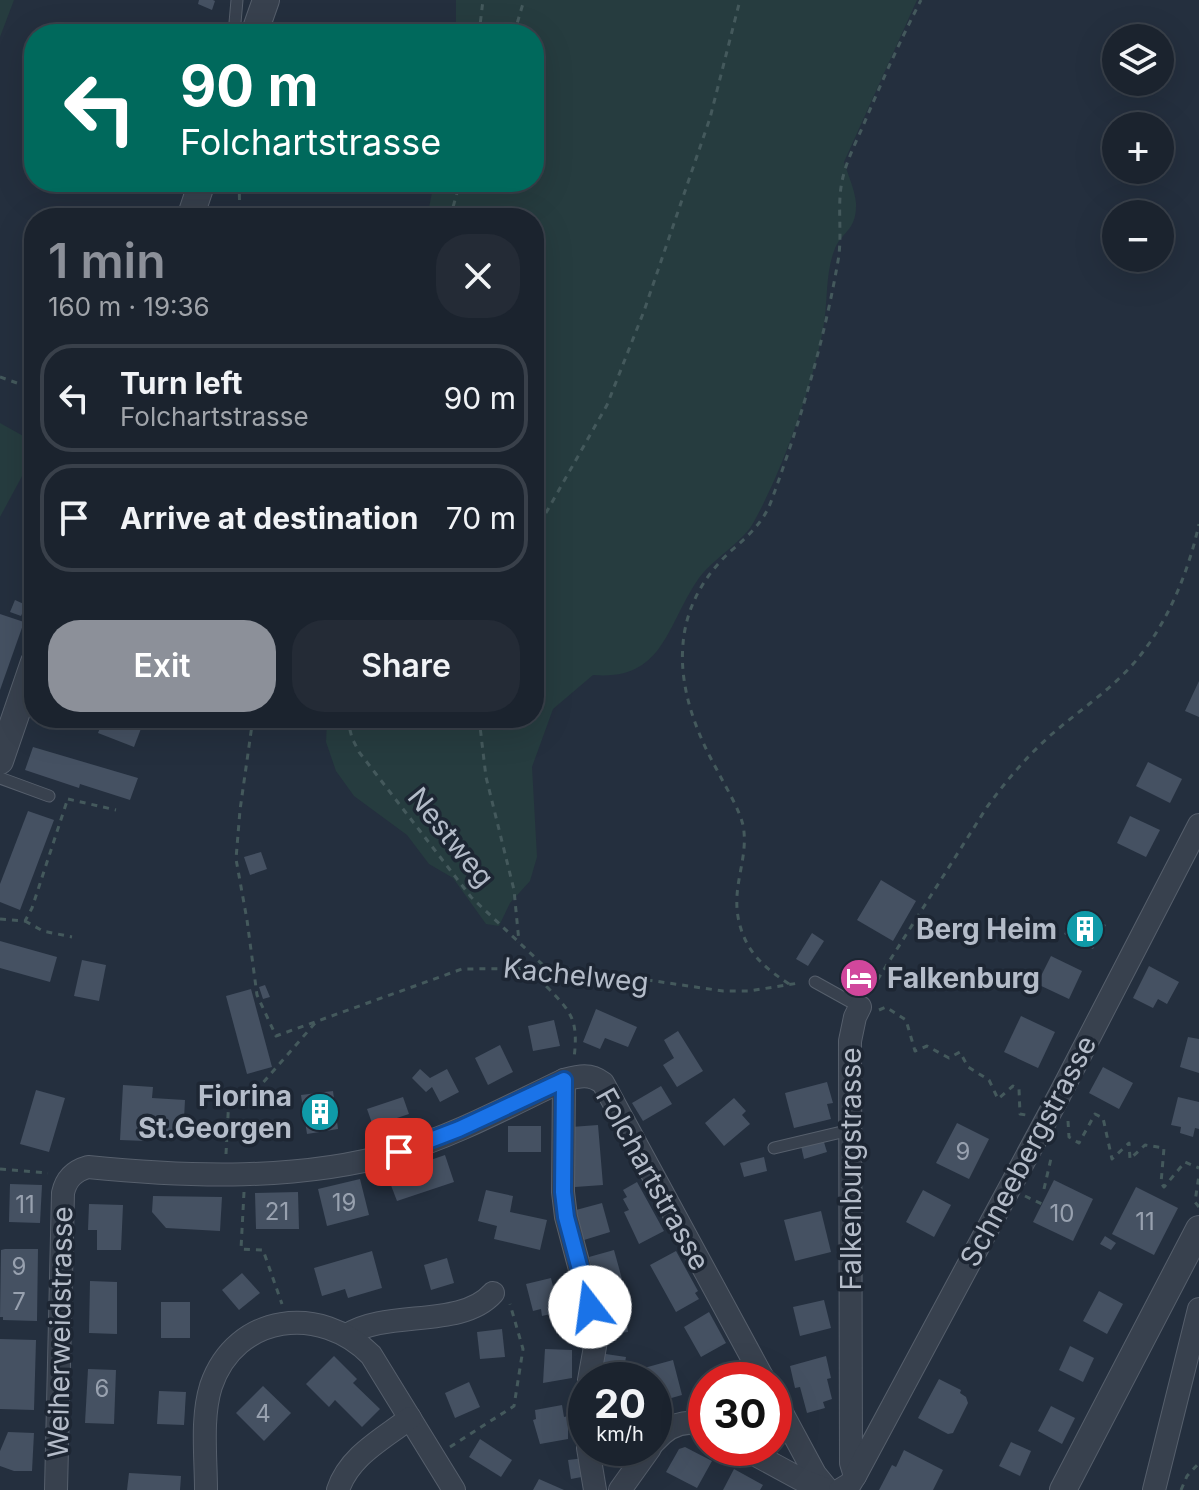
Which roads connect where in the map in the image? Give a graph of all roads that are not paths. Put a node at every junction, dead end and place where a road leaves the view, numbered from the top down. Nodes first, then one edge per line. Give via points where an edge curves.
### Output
1 (237, 0) edge
2 (266, 0) edge
3 (235, 24) edge
4 (258, 24) edge
5 (24, 691) edge
6 (0, 761) edge
7 (0, 778) edge
8 (49, 796) dead end
9 (1199, 825) edge
10 (815, 982) dead end
11 (870, 1008) joint
12 (564, 1080) junction
13 (850, 1130) junction
14 (774, 1148) dead end
15 (61, 1174) joint
16 (1199, 1229) edge
17 (493, 1293) road end
18 (1199, 1309) edge
19 (347, 1335) junction
20 (592, 1362) edge
21 (754, 1362) edge
22 (410, 1418) junction
23 (792, 1431) edge
24 (591, 1466) edge
25 (637, 1466) edge
26 (776, 1466) edge
27 (847, 1483) edge
28 (56, 1490) edge
29 (206, 1490) edge
30 (338, 1490) edge
31 (454, 1490) edge
32 (595, 1490) edge
33 (620, 1490) edge
34 (828, 1490) edge
35 (1063, 1490) edge
36 (1154, 1490) edge

1 - 3 lane
2 - 4 street
5 - 6 street
7 - 8 lane
9 - 27 street, Schneebergstrasse via 1060,1094
10 - 11 lane
11 - 13 street, Falkenburgstrasse via 855,1017 850,1041
12 - 15 street, Folchartstrasse via 426,1142 342,1166 253,1174 88,1167
12 - 20 street via 564,1204 590,1307 596,1341
12 - 21 street, Folchartstrasse via 590,1076 603,1083
13 - 14 lane
13 - 27 street, Falkenburgstrasse
15 - 28 street, Weiherweidstrasse
16 - 35 street
17 - 19 street via 479,1305 371,1323
18 - 36 street
19 - 22 street via 371,1355
19 - 29 street via 318,1323 287,1323 258,1332 235,1348 217,1371 208,1398
22 - 30 street via 354,1461
22 - 31 street
23 - 34 street
24 - 32 street
25 - 33 street
26 - 34 street

